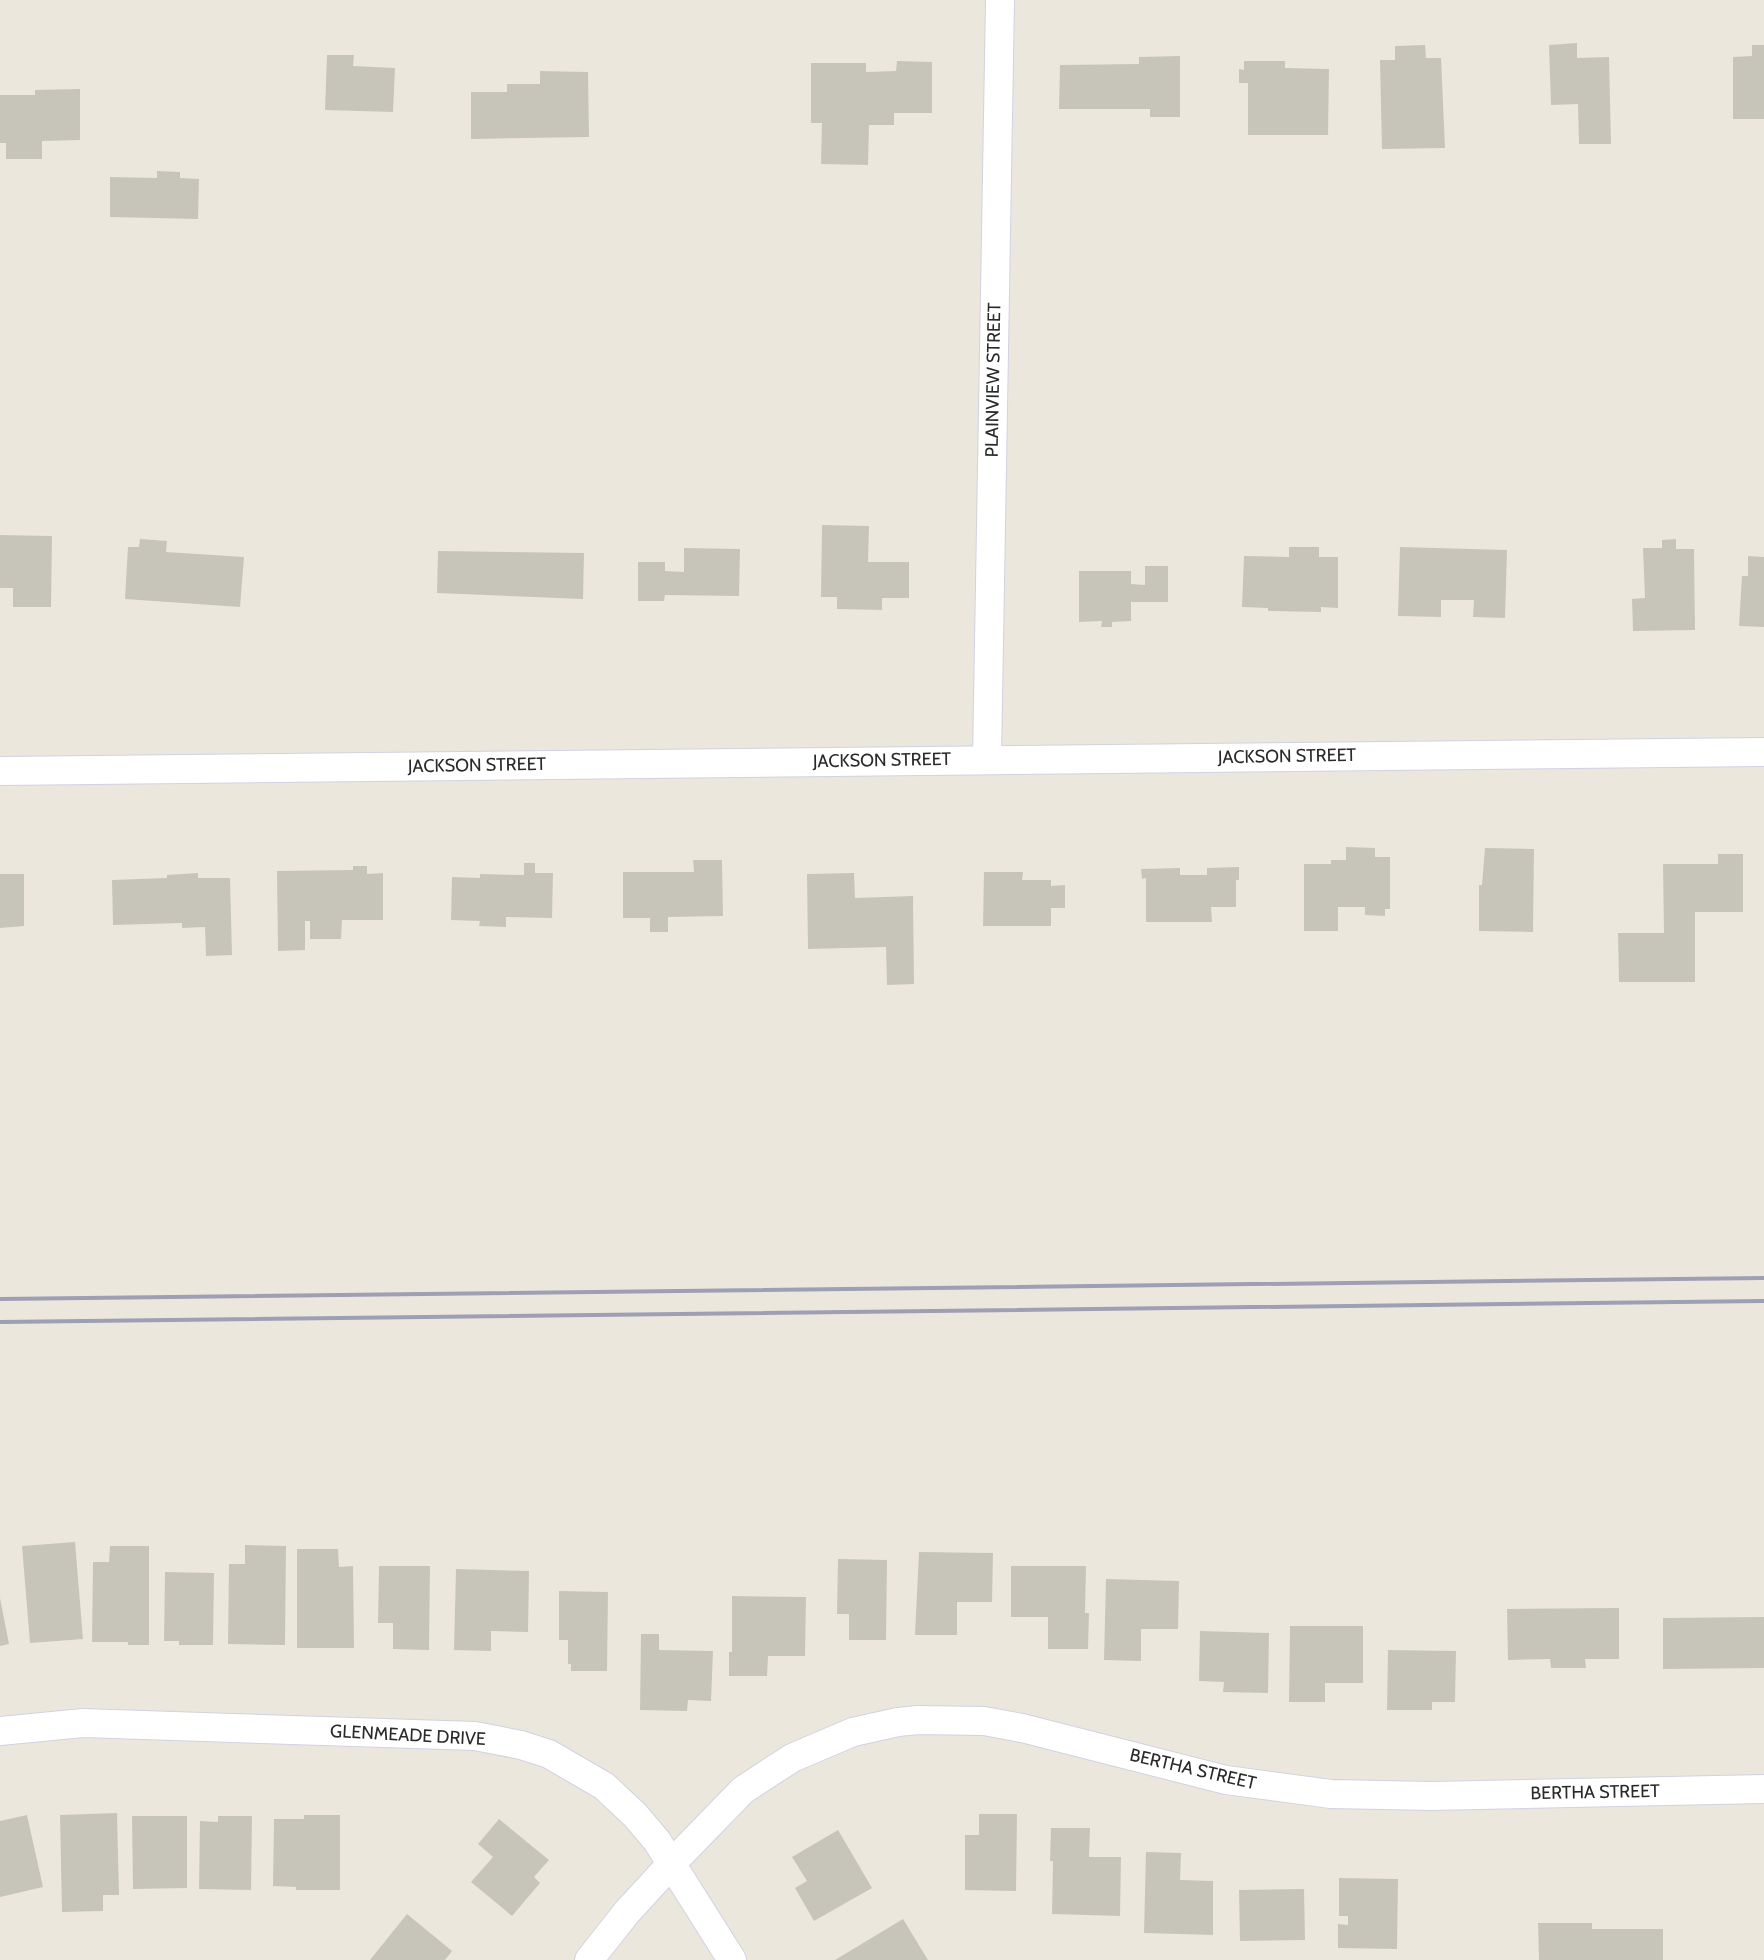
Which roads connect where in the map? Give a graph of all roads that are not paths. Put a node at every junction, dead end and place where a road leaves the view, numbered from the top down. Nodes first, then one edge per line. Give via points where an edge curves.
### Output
1 (1000, 0) edge
2 (1764, 752) edge
3 (987, 759) junction
4 (0, 771) edge
5 (0, 1731) edge
6 (1764, 1789) edge
7 (672, 1863) junction
8 (589, 1960) edge
9 (732, 1960) edge

1 - 3 street, PLAINVIEW STREET
2 - 3 street, JACKSON STREET
3 - 4 street, JACKSON STREET
5 - 7 street, GLENMEADE DRIVE via 83,1724 164,1726 475,1736 521,1745 548,1754 604,1786 635,1815
6 - 7 street, BERTHA STREET via 1432,1796 1331,1794 1226,1780 984,1721 918,1720 853,1732 792,1758 743,1790
7 - 8 street, BERTHA STREET
7 - 9 street, GLENMEADE DRIVE

